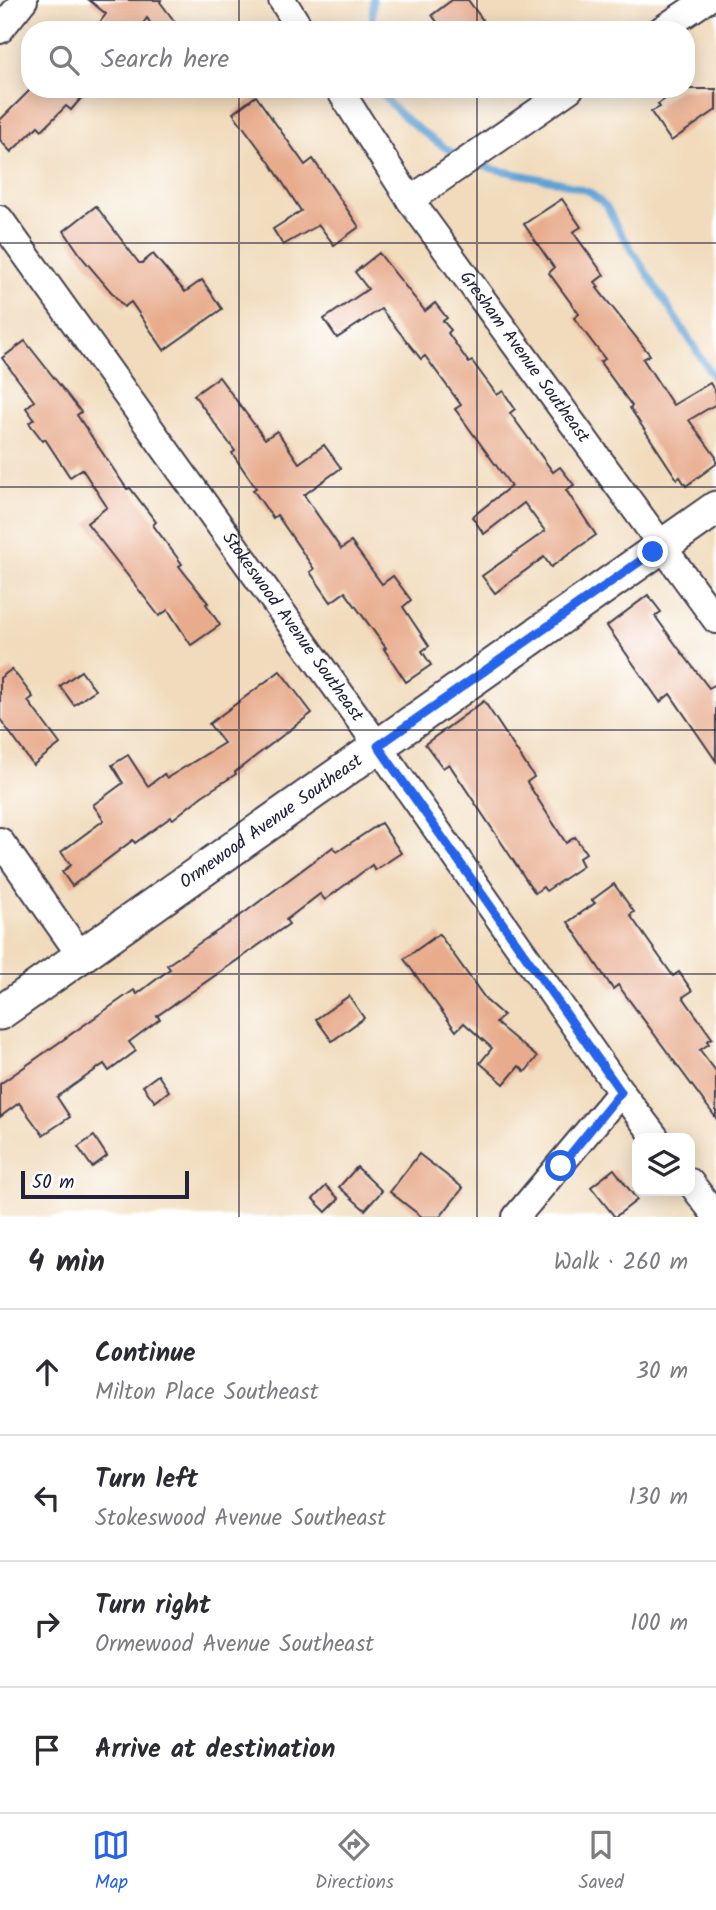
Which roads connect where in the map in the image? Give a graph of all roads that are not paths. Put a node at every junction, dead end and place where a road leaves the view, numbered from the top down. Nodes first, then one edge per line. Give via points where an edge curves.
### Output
1 (24, 0) edge
2 (282, 0) edge
3 (706, 0) edge
4 (295, 21) edge
5 (674, 21) edge
6 (0, 30) edge
7 (345, 98) edge
8 (557, 98) edge
9 (410, 200) junction
10 (0, 219) edge
11 (716, 508) edge
12 (662, 546) junction
13 (716, 620) edge
14 (378, 746) junction
15 (0, 841) edge
16 (81, 956) junction
17 (0, 1013) edge
18 (621, 1092) junction
19 (652, 1133) edge
20 (695, 1189) edge
21 (716, 1216) edge
22 (516, 1217) edge

1 - 6 street
2 - 4 street
3 - 5 street
7 - 9 street, Gresham Avenue Southeast
8 - 9 street
9 - 12 street, Gresham Avenue Southeast
10 - 14 street, Stokeswood Avenue Southeast
11 - 12 street, Ormewood Avenue Southeast
12 - 13 street, Gresham Avenue Southeast
12 - 14 street, Ormewood Avenue Southeast
14 - 16 street, Ormewood Avenue Southeast
14 - 18 street, Stokeswood Avenue Southeast
15 - 16 street
16 - 17 street, Ormewood Avenue Southeast
18 - 19 street, Stokeswood Avenue Southeast
18 - 22 street
20 - 21 street

